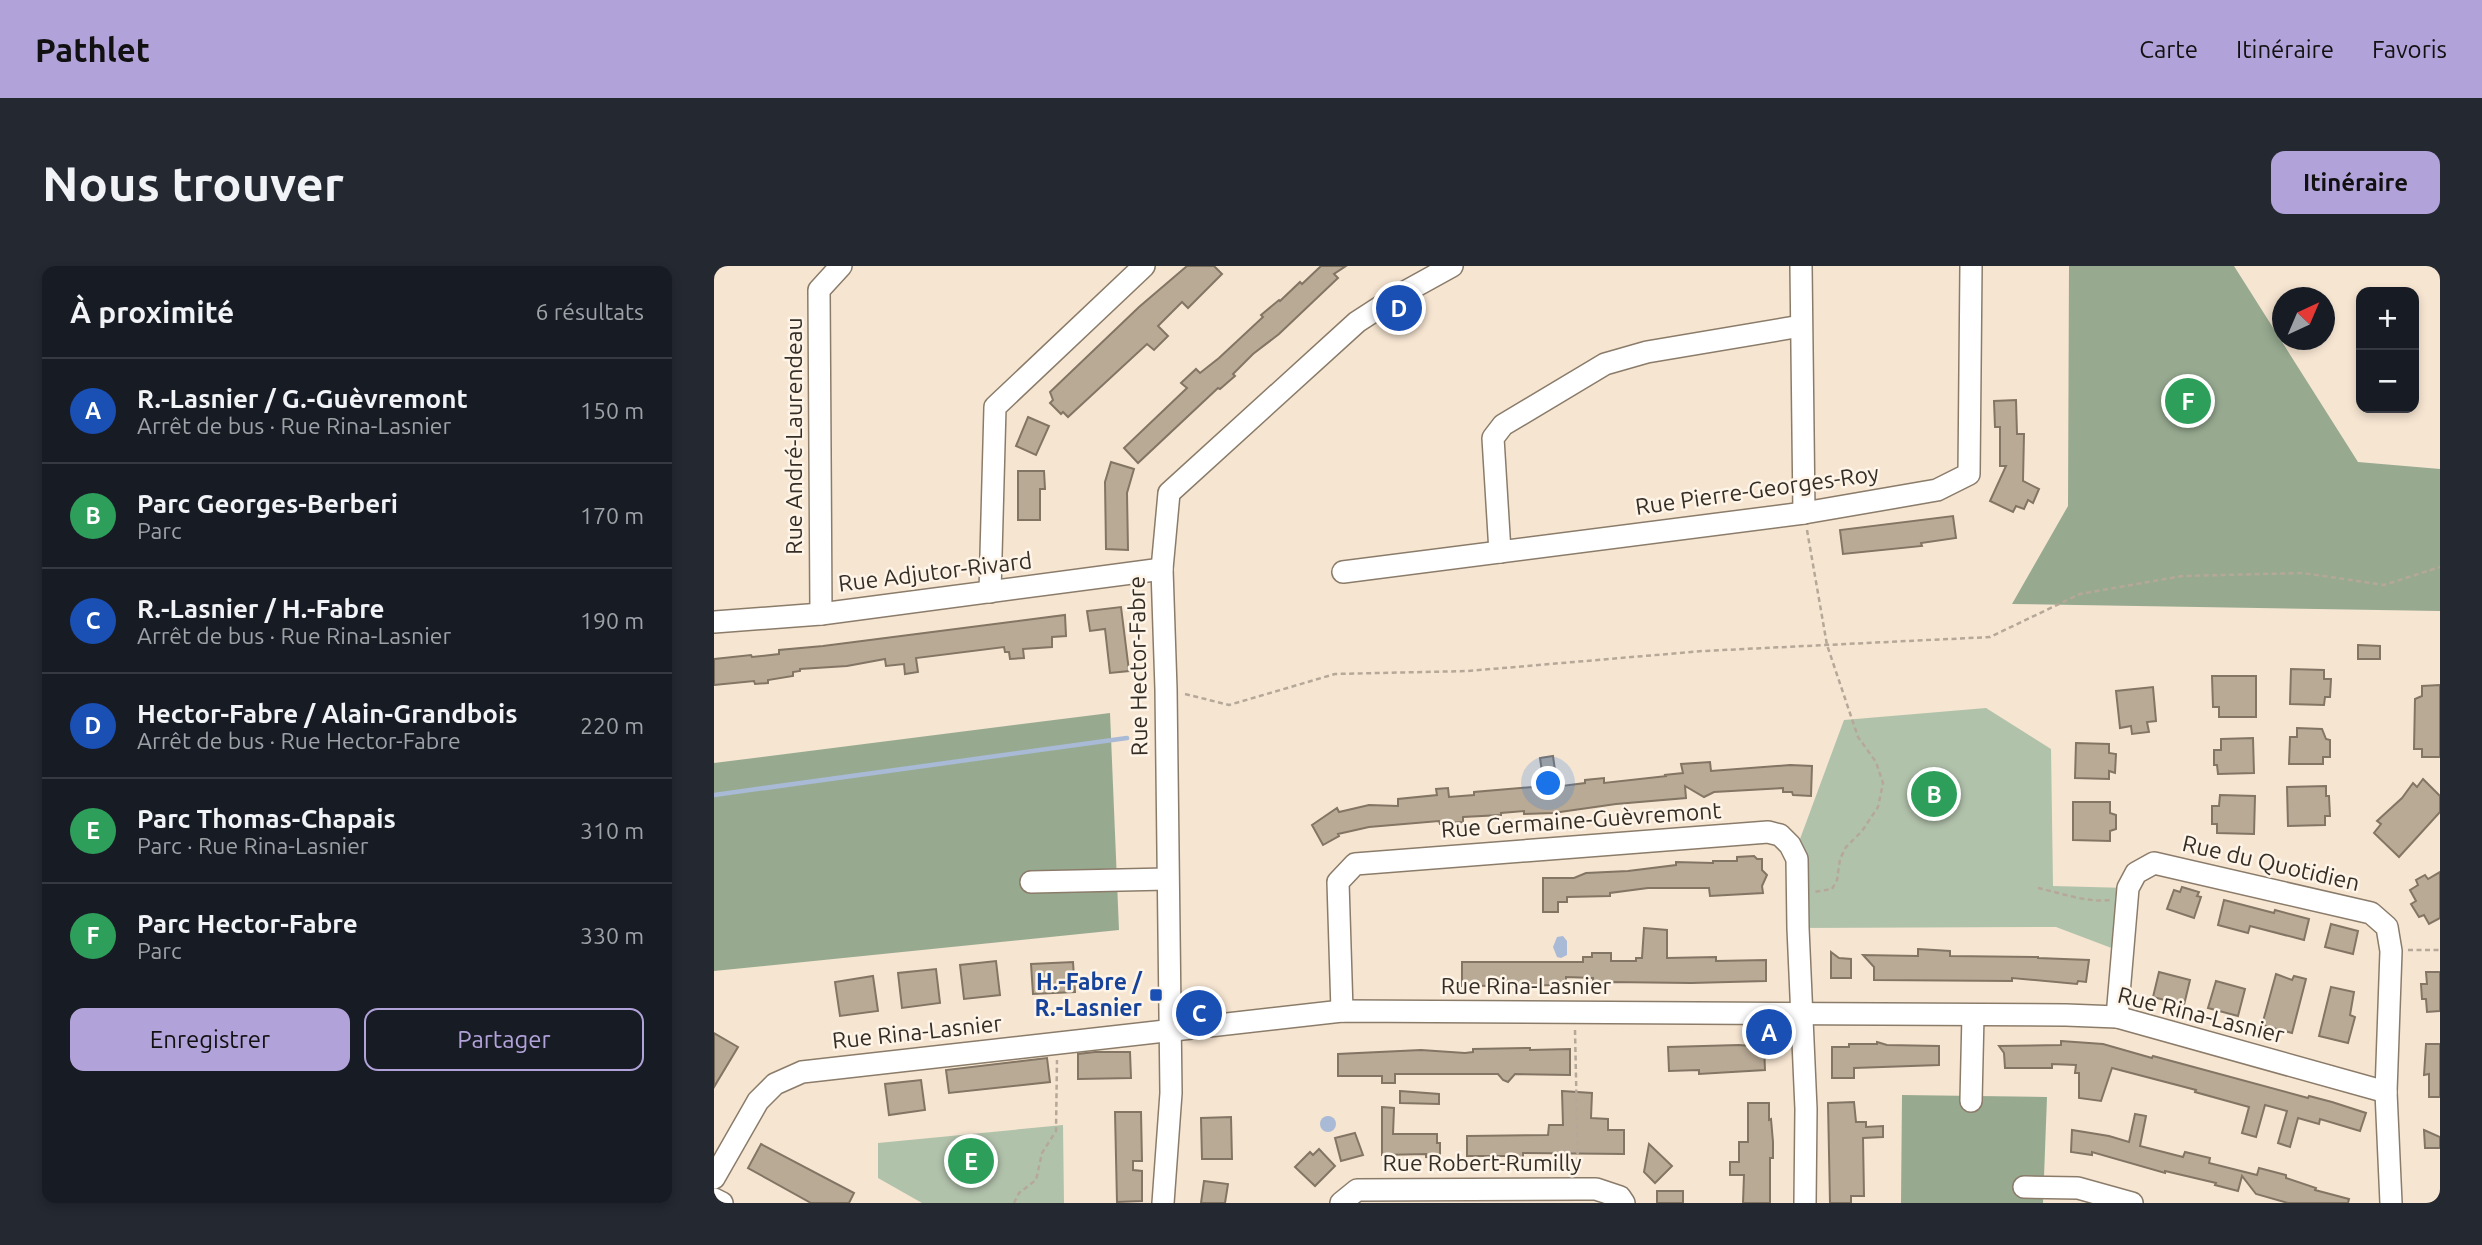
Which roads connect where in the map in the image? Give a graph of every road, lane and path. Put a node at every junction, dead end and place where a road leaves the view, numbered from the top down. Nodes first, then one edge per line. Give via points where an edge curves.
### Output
1 (841, 266) edge
2 (1144, 266) edge
3 (1452, 266) edge
4 (1801, 266) edge
5 (1971, 266) edge
6 (1801, 326) junction
7 (1804, 513) junction
8 (1500, 552) junction
9 (2440, 567) edge
10 (1162, 569) junction
11 (1343, 572) dead end
12 (990, 592) junction
13 (821, 614) junction
14 (714, 622) edge
15 (1827, 645) junction
16 (1166, 689) junction
17 (1167, 879) junction
18 (1031, 881) dead end
19 (2038, 888) dead end
20 (1798, 894) junction
21 (2127, 897) junction
22 (2440, 950) edge
23 (2391, 951) junction
24 (1342, 1011) junction
25 (1575, 1012) junction
26 (1801, 1014) junction
27 (1973, 1016) junction
28 (2117, 1017) junction
29 (1169, 1030) junction
30 (1057, 1043) junction
31 (2386, 1091) junction
32 (1971, 1101) dead end
33 (714, 1178) edge
34 (2024, 1187) dead end
35 (1579, 1189) junction
36 (714, 1199) edge
37 (722, 1203) edge
38 (1014, 1203) edge
39 (1163, 1203) edge
40 (1341, 1203) edge
41 (1624, 1203) edge
42 (1805, 1203) edge
43 (2132, 1203) edge
44 (2391, 1203) edge

1 - 13 street, Rue André-Laurendeau via 819,290
2 - 12 street via 995,407
3 - 10 street, Rue Hector-Fabre via 1357,322 1170,493
4 - 6 street
5 - 7 street, Rue Pierre-Georges-Roy via 1969,474 1937,490
6 - 7 street
6 - 8 street via 1647,352 1605,364 1503,425 1493,438
7 - 8 street, Rue Pierre-Georges-Roy
7 - 15 path
8 - 11 street, Rue Pierre-Georges-Roy
9 - 15 path via 2384,584 2303,573 2182,576 2080,594 1990,637
10 - 12 street, Rue Adjutor-Rivard
10 - 16 street, Rue Hector-Fabre
12 - 13 street, Rue Adjutor-Rivard
13 - 14 street, Rue Adjutor-Rivard
15 - 16 path via 1468,671 1335,674 1229,705
15 - 20 path via 1858,737 1876,762 1883,783 1878,807 1846,847 1832,889
16 - 17 street, Rue Hector-Fabre
17 - 18 street
17 - 29 street, Rue Hector-Fabre
19 - 21 path via 2085,900
20 - 24 street, Rue Germaine-Guèvremont via 1797,859 1780,835 1768,832 1355,864 1338,882
20 - 26 street, Rue Germaine-Guèvremont
21 - 23 street, Rue du Quotidien via 2136,873 2154,863 2371,913 2387,927
21 - 28 street, Rue du Quotidien
22 - 23 path
23 - 31 street, Rue du Quotidien
24 - 25 street, Rue Rina-Lasnier
24 - 29 street, Rue Rina-Lasnier
25 - 26 street, Rue Rina-Lasnier
25 - 35 path
26 - 27 street, Rue Rina-Lasnier
26 - 42 street, Rue Germaine-Guèvremont
27 - 28 street, Rue Rina-Lasnier
27 - 32 street
28 - 31 street, Rue Rina-Lasnier
29 - 30 street, Rue Rina-Lasnier
29 - 39 street, Rue Hector-Fabre via 1171,1093
30 - 33 street, Rue Rina-Lasnier via 802,1072 775,1084 758,1101
30 - 38 path via 1056,1131 1042,1153 1036,1180
31 - 44 street, Rue du Quotidien
34 - 43 street via 2078,1188
35 - 40 street, Rue Robert-Rumilly via 1357,1190
35 - 41 street, Rue Robert-Rumilly via 1596,1189 1620,1197
36 - 37 street

